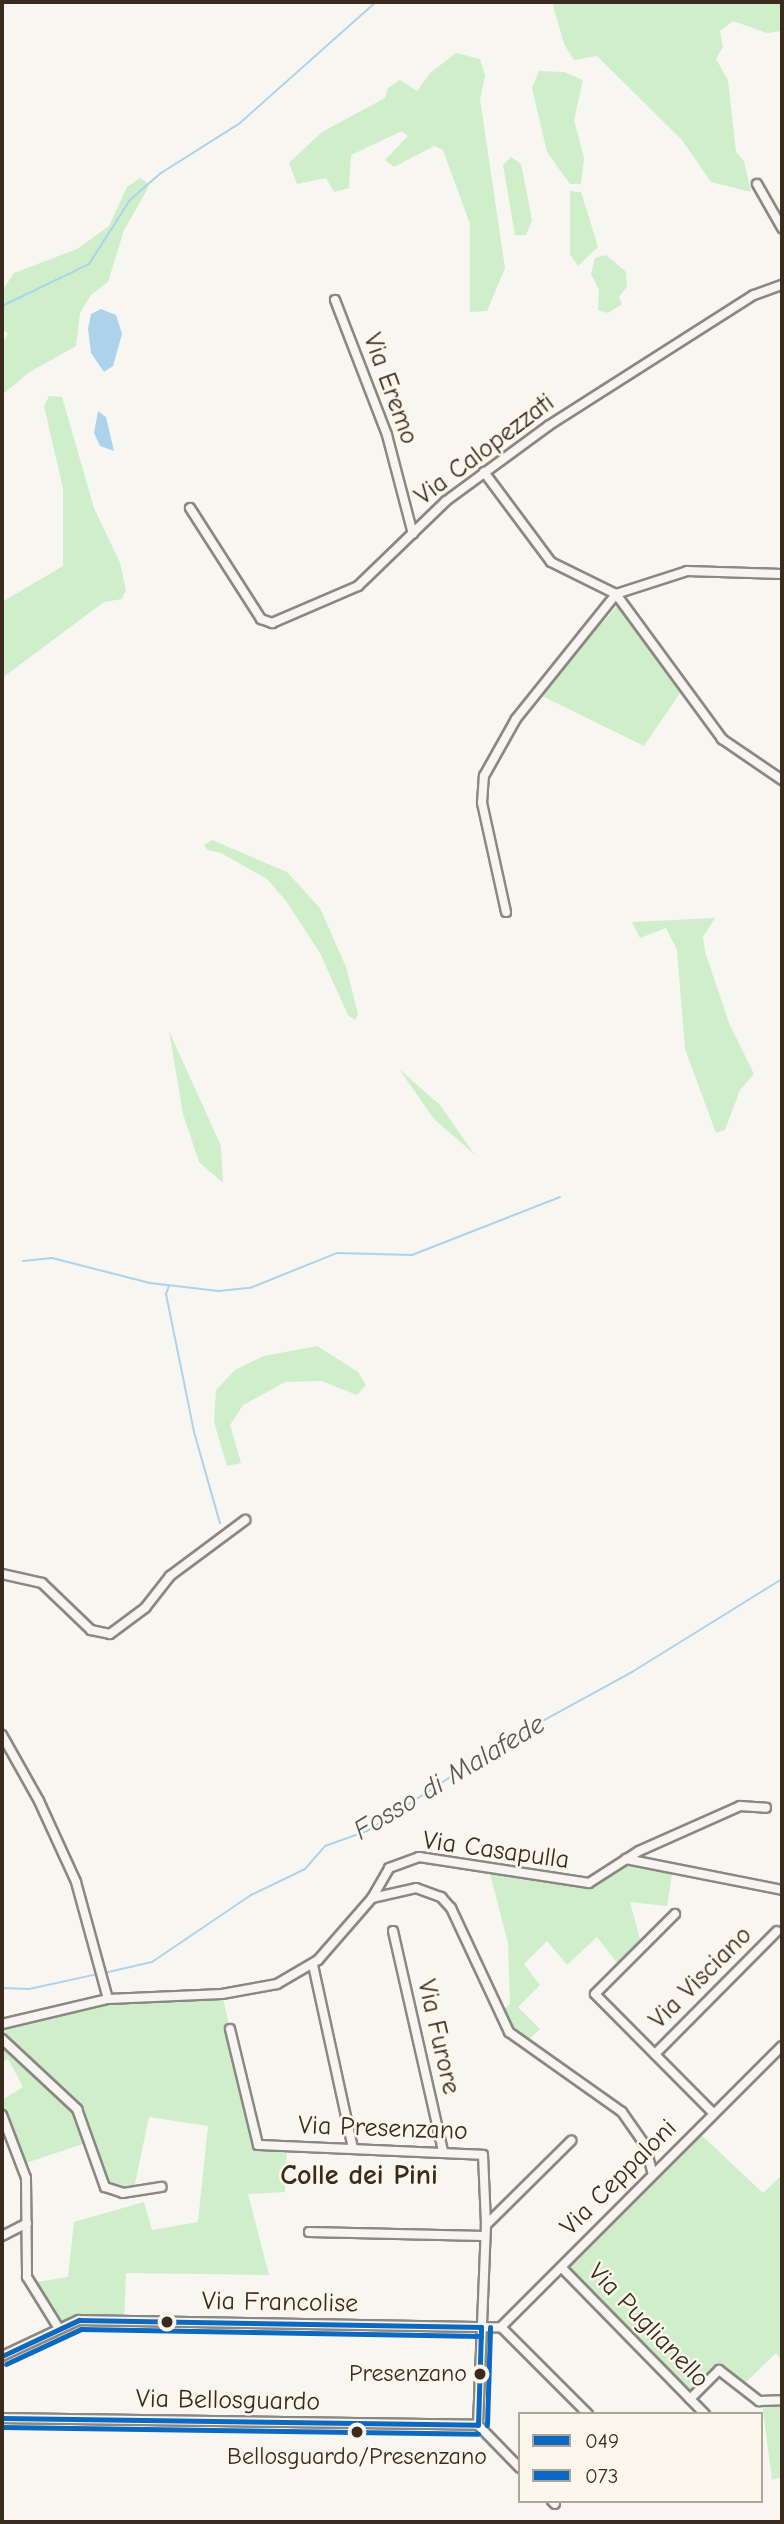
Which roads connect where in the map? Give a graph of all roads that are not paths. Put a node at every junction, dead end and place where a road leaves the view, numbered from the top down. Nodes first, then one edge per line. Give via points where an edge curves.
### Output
1 (757, 184) dead end
2 (782, 228) edge
3 (782, 285) edge
4 (335, 300) dead end
5 (484, 472) junction
6 (190, 508) dead end
7 (413, 534) junction
8 (782, 575) edge
9 (617, 594) junction
10 (782, 780) edge
11 (506, 912) dead end
12 (245, 1520) dead end
13 (2, 1574) edge
14 (2, 1735) edge
15 (766, 1808) dead end
16 (626, 1859) junction
17 (782, 1890) edge
18 (372, 1898) junction
19 (675, 1914) dead end
20 (393, 1931) dead end
21 (777, 1931) dead end
22 (313, 1965) junction
23 (108, 1999) junction
24 (2, 2025) edge
25 (230, 2029) dead end
26 (2, 2039) edge
27 (782, 2046) edge
28 (775, 2053) junction
29 (655, 2054) junction
30 (782, 2060) edge
31 (713, 2113) junction
32 (2, 2115) edge
33 (13, 2136) junction
34 (2, 2141) edge
35 (571, 2141) dead end
36 (353, 2148) junction
37 (443, 2151) junction
38 (653, 2174) junction
39 (162, 2187) dead end
40 (27, 2223) junction
41 (486, 2225) junction
42 (309, 2232) dead end
43 (2, 2236) edge
44 (484, 2236) junction
45 (561, 2267) junction
46 (58, 2327) junction
47 (481, 2327) junction
48 (501, 2327) junction
49 (2, 2356) edge
50 (690, 2399) junction
51 (782, 2400) edge
52 (586, 2412) edge
53 (703, 2412) edge
54 (2, 2418) edge
55 (478, 2425) junction
56 (518, 2466) edge

1 - 2 street
3 - 5 street, Via Calopezzati via 754,295 617,380
4 - 7 street, Via Eremo via 387,435
5 - 7 street, Via Calopezzati
5 - 9 street via 551,562
6 - 7 street, Via Calopezzati via 268,623 358,586
8 - 9 street via 687,571
9 - 10 street via 722,739
9 - 11 street via 516,719 484,776 481,799
12 - 13 street via 204,1547 168,1577 145,1608 108,1634 91,1630 42,1583
14 - 23 street via 76,1882
15 - 16 street, Via Casapulla via 741,1806
16 - 17 street
16 - 18 street, Via Casapulla via 597,1880 584,1883 419,1857 389,1868
18 - 22 street, Via Casapulla
18 - 38 street via 414,1887 445,1900 509,2032 622,2112 645,2145
19 - 29 street via 595,1994
20 - 37 street, Via Furore
21 - 29 street, Via Visciano
22 - 23 street, Via Casapulla via 285,1981 255,1990
22 - 36 street
23 - 24 street, Via Casapulla
25 - 36 street, Via Presenzano via 256,2144
26 - 39 street via 77,2109 105,2187 123,2193
27 - 28 street, Via Ceppaloni
28 - 30 street
28 - 31 street, Via Ceppaloni
29 - 31 street
31 - 38 street, Via Ceppaloni
32 - 33 street
33 - 34 street
33 - 40 street via 26,2178
35 - 41 street
36 - 37 street, Via Presenzano
37 - 41 street, Via Presenzano via 484,2156
38 - 45 street, Via Ceppaloni
40 - 43 street
40 - 46 street via 27,2277
41 - 44 street, Via Presenzano
42 - 44 street
44 - 47 street, Via Presenzano
45 - 48 street, Via Ceppaloni
45 - 50 street, Via Puglianello
46 - 47 street, Via Francolise via 76,2320 114,2319
46 - 49 street, Via Francolise
47 - 48 street
47 - 55 street, Via Presenzano
48 - 52 street
50 - 51 street via 719,2370 760,2401
50 - 53 street, Via Puglianello
54 - 55 street, Via Bellosguardo
55 - 56 street

